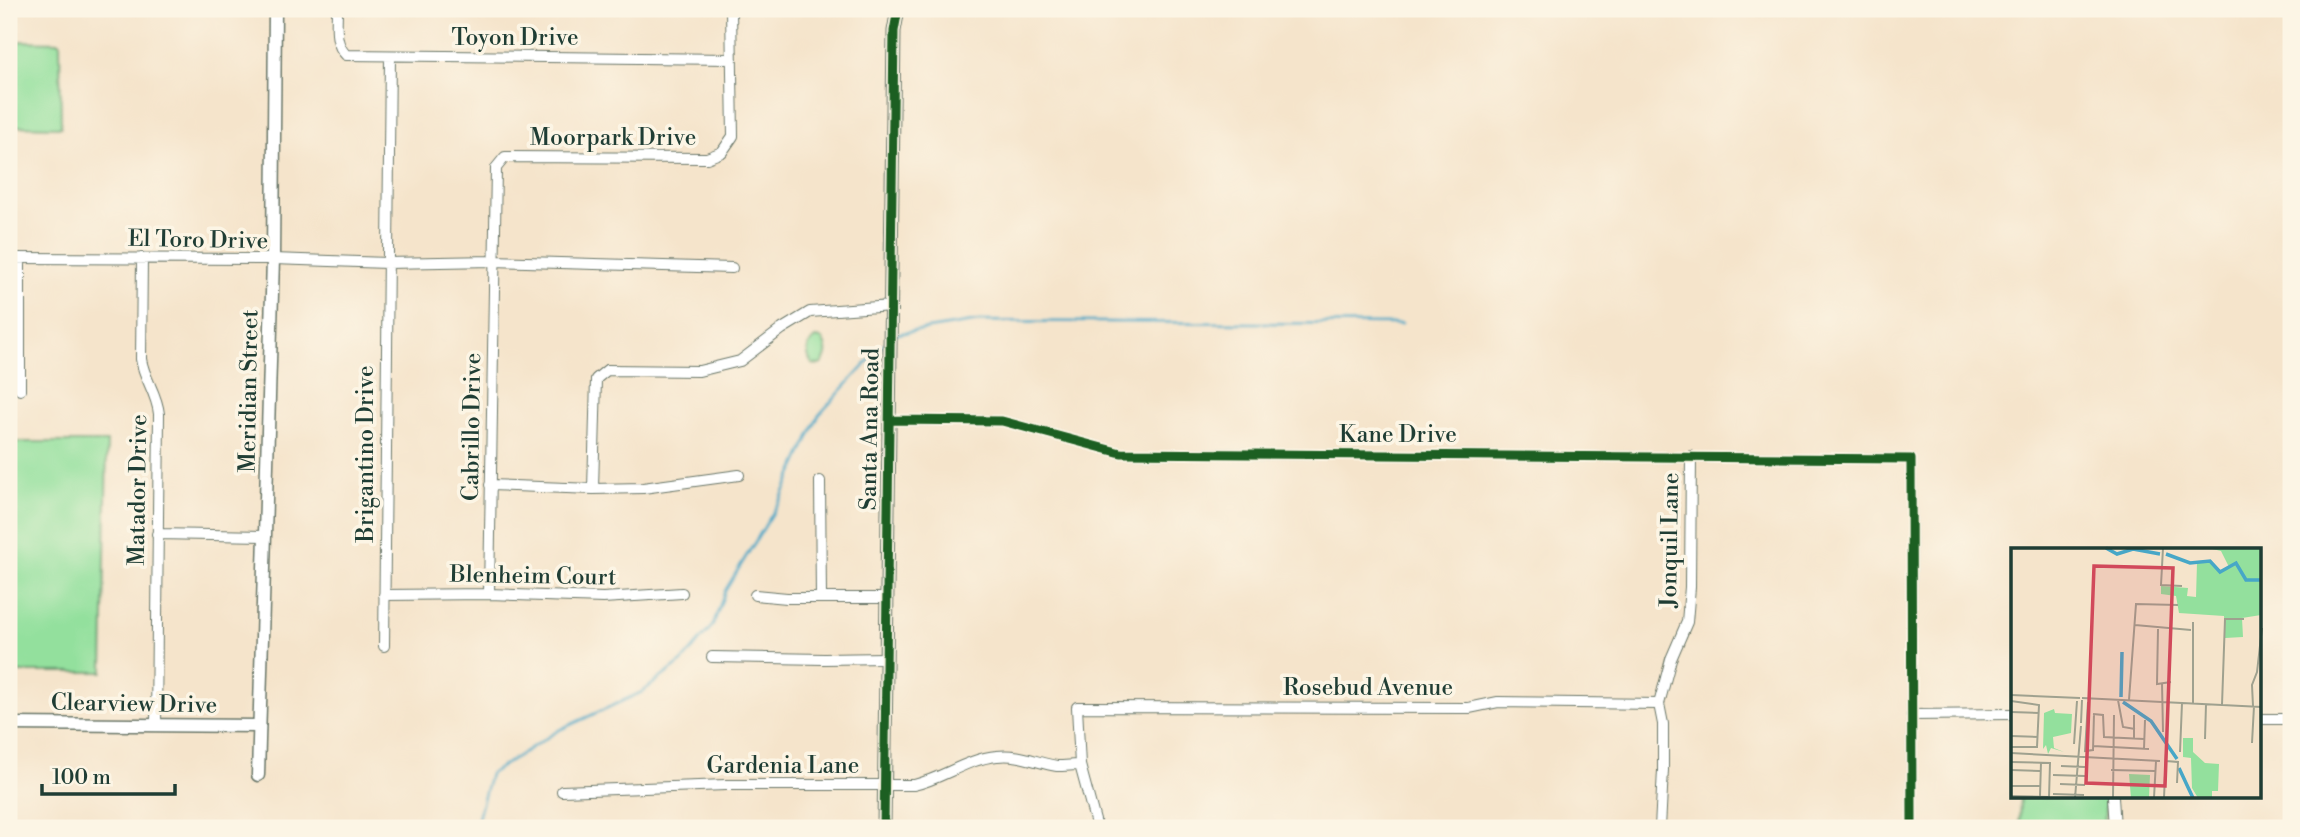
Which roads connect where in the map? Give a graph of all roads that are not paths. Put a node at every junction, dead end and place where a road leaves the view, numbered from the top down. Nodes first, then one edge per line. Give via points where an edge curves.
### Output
1 (275, 9) edge
2 (337, 9) edge
3 (731, 9) edge
4 (890, 9) edge
5 (898, 9) edge
6 (894, 31) junction
7 (390, 56) junction
8 (732, 59) junction
9 (14, 258) edge
10 (142, 258) junction
11 (272, 259) junction
12 (493, 261) junction
13 (387, 263) junction
14 (732, 268) dead end
15 (891, 306) junction
16 (20, 390) dead end
17 (890, 420) junction
18 (1691, 457) junction
19 (739, 475) dead end
20 (820, 481) dead end
21 (490, 485) junction
22 (593, 489) junction
23 (157, 534) junction
24 (267, 536) junction
25 (682, 593) dead end
26 (489, 594) junction
27 (384, 595) junction
28 (755, 595) dead end
29 (821, 597) junction
30 (886, 598) junction
31 (384, 646) dead end
32 (712, 657) dead end
33 (885, 658) junction
34 (1659, 704) junction
35 (2011, 714) edge
36 (1911, 715) junction
37 (2262, 719) edge
38 (2291, 719) edge
39 (9, 724) edge
40 (156, 726) junction
41 (259, 726) junction
42 (1080, 765) junction
43 (258, 775) dead end
44 (884, 785) junction
45 (562, 791) dead end
46 (2113, 798) edge
47 (884, 828) edge
48 (1097, 828) edge
49 (1660, 828) edge
50 (1912, 828) edge
51 (2115, 828) edge

1 - 11 street, Meridian Street
2 - 7 street, Toyon Drive via 337,39 346,55
3 - 8 street, Moorpark Drive
4 - 6 street, Santa Ana Road
5 - 6 street, Santa Ana Road
6 - 15 street, Santa Ana Road
7 - 8 street, Toyon Drive
7 - 13 street, Brigantino Drive
8 - 12 street, Moorpark Drive via 733,136 722,152 707,158 505,157 496,169
9 - 10 street, El Toro Drive
9 - 16 street
10 - 11 street, El Toro Drive
10 - 23 street, Matador Drive via 141,359 159,414
11 - 13 street, El Toro Drive
11 - 24 street, Meridian Street
12 - 13 street
12 - 14 street
12 - 21 street, Cabrillo Drive
13 - 27 street, Brigantino Drive
15 - 17 street, Santa Ana Road
15 - 22 street via 810,312 740,361 699,371 607,370 596,379
17 - 18 street, Kane Drive via 1002,421 1121,453
17 - 30 street, Santa Ana Road
18 - 34 street, Jonquil Lane via 1687,622
18 - 36 street, Kane Drive via 1911,459
19 - 22 street via 643,488
20 - 29 street
21 - 22 street
21 - 26 street, Cabrillo Drive
23 - 24 street
23 - 40 street, Matador Drive
24 - 41 street, Meridian Street
25 - 26 street, Blenheim Court via 603,598
26 - 27 street, Blenheim Court
27 - 31 street, Brigantino Drive
28 - 29 street
29 - 30 street
30 - 33 street, Santa Ana Road
32 - 33 street
33 - 44 street, Santa Ana Road
34 - 42 street, Rosebud Avenue via 1077,707
34 - 49 street, Jonquil Lane
35 - 36 street
36 - 50 street
37 - 38 street
39 - 40 street, Clearview Drive
40 - 41 street, Clearview Drive
41 - 43 street, Meridian Street
42 - 44 street, Gardenia Lane via 1059,766 1001,755 978,758 929,782
42 - 48 street
44 - 45 street, Gardenia Lane
44 - 47 street, Santa Ana Road
46 - 51 street

